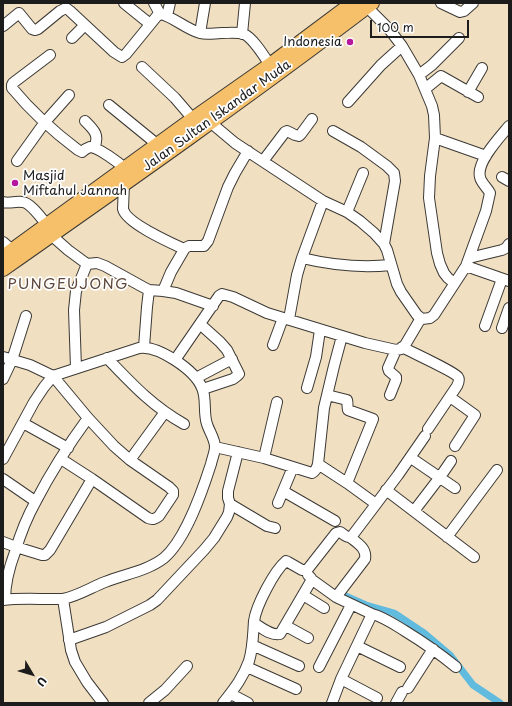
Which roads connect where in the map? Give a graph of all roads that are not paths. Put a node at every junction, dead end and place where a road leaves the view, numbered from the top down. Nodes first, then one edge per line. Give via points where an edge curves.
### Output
1 (124, 3) edge
2 (154, 3) edge
3 (170, 3) edge
4 (205, 3) edge
5 (245, 3) edge
6 (352, 3) edge
7 (441, 3) edge
8 (473, 3) edge
9 (477, 3) edge
10 (482, 3) edge
11 (369, 5) edge
12 (164, 15) junction
13 (150, 24) junction
14 (85, 25) junction
15 (3, 26) edge
16 (200, 33) junction
17 (242, 34) junction
18 (72, 38) dead end
19 (459, 38) dead end
20 (402, 46) junction
21 (50, 55) dead end
22 (270, 65) junction
23 (142, 67) dead end
24 (482, 68) dead end
25 (419, 75) junction
26 (425, 89) junction
27 (468, 92) junction
28 (69, 95) dead end
29 (478, 97) dead end
30 (348, 102) dead end
31 (109, 105) dead end
32 (193, 119) junction
33 (312, 119) dead end
34 (85, 121) dead end
35 (45, 122) junction
36 (210, 122) junction
37 (509, 126) edge
38 (333, 131) dead end
39 (435, 138) junction
40 (158, 145) junction
41 (94, 148) junction
42 (248, 151) junction
43 (486, 156) junction
44 (263, 160) junction
45 (17, 161) dead end
46 (126, 169) junction
47 (363, 173) dead end
48 (124, 184) junction
49 (323, 201) junction
50 (3, 202) edge
51 (347, 212) junction
52 (49, 230) junction
53 (384, 244) junction
54 (509, 244) edge
55 (184, 249) junction
56 (6, 250) edge
57 (302, 258) junction
58 (467, 262) junction
59 (87, 264) junction
60 (391, 265) junction
61 (3, 269) edge
62 (506, 280) edge
63 (454, 283) junction
64 (150, 290) junction
65 (163, 290) junction
66 (212, 306) junction
67 (509, 308) edge
68 (26, 316) dead end
69 (286, 318) junction
70 (421, 318) junction
71 (200, 324) junction
72 (484, 326) dead end
73 (502, 328) dead end
74 (320, 330) junction
75 (342, 336) junction
76 (273, 345) dead end
77 (144, 347) junction
78 (399, 349) junction
79 (7, 358) edge
80 (107, 358) junction
81 (232, 359) junction
82 (174, 360) junction
83 (76, 368) junction
84 (53, 376) junction
85 (196, 378) junction
86 (3, 379) edge
87 (307, 388) dead end
88 (203, 389) junction
89 (327, 395) junction
90 (390, 395) dead end
91 (450, 397) junction
92 (277, 402) dead end
93 (165, 412) junction
94 (88, 418) junction
95 (23, 423) junction
96 (184, 424) dead end
97 (455, 446) dead end
98 (215, 447) junction
99 (68, 448) junction
100 (238, 452) junction
101 (264, 458) junction
102 (411, 458) junction
103 (3, 459) edge
104 (61, 459) junction
105 (130, 460) junction
106 (451, 461) dead end
107 (318, 464) junction
108 (293, 467) junction
109 (498, 470) dead end
110 (440, 477) junction
111 (3, 479) edge
112 (92, 479) junction
113 (347, 483) junction
114 (455, 488) dead end
115 (283, 490) junction
116 (386, 490) junction
117 (35, 501) junction
118 (278, 503) dead end
119 (230, 504) junction
120 (376, 504) junction
121 (414, 511) junction
122 (336, 521) dead end
123 (275, 528) dead end
124 (350, 537) junction
125 (447, 537) junction
126 (3, 542) edge
127 (16, 547) junction
128 (474, 557) dead end
129 (305, 570) junction
130 (311, 580) junction
131 (303, 595) junction
132 (336, 597) junction
133 (63, 599) junction
134 (4, 600) edge
135 (351, 604) junction
136 (324, 608) dead end
137 (372, 614) junction
138 (254, 623) junction
139 (286, 626) junction
140 (308, 638) dead end
141 (69, 640) junction
142 (252, 645) junction
143 (357, 646) junction
144 (433, 650) junction
145 (187, 666) dead end
146 (299, 666) dead end
147 (247, 667) junction
148 (319, 667) dead end
149 (400, 667) dead end
150 (456, 667) dead end
151 (341, 679) junction
152 (296, 689) dead end
153 (230, 694) junction
154 (377, 698) dead end
155 (103, 703) edge
156 (149, 703) edge
157 (223, 703) edge
158 (248, 703) edge
159 (332, 703) edge
160 (396, 703) edge

1 - 13 street
2 - 12 street
3 - 12 street
4 - 16 street
5 - 17 street
6 - 22 highway, Jalan Sultan Iskandar Muda
7 - 8 street via 460,12
9 - 10 street
11 - 20 street
11 - 36 highway, Jalan Sultan Iskandar Muda
12 - 13 street
12 - 16 street
13 - 14 street via 122,57
14 - 15 street via 66,8 35,30 19,14
14 - 18 street
16 - 17 street
17 - 22 street via 250,39
19 - 25 street
20 - 25 street
20 - 30 street
21 - 35 street via 13,82 11,87
22 - 32 highway, Jalan Sultan Iskandar Muda
23 - 32 street
24 - 27 street
25 - 26 street
26 - 27 street via 441,76
26 - 39 street via 434,115
27 - 29 street
28 - 35 street
31 - 40 street
32 - 40 highway, Jalan Sultan Iskandar Muda
33 - 44 street via 299,136 285,132
34 - 41 street via 96,135
35 - 41 street via 80,151
35 - 45 street
36 - 42 street
36 - 48 highway, Jalan Sultan Iskandar Muda
37 - 43 street
38 - 53 street via 361,147 394,173 395,181
39 - 43 street
39 - 63 street via 429,198 440,264 444,273
40 - 46 highway, Jalan Sultan Iskandar Muda
41 - 46 street
42 - 44 street
42 - 55 street via 228,187 206,243
43 - 58 street via 479,176 490,193
44 - 49 street
46 - 52 highway, Jalan Sultan Iskandar Muda
47 - 51 street
48 - 52 highway, Jalan Sultan Iskandar Muda
48 - 55 street via 124,213 148,231
49 - 51 street
49 - 57 street
50 - 52 street via 25,202
51 - 53 street
52 - 56 highway, Jalan Sultan Iskandar Muda
52 - 59 street via 68,250
52 - 61 highway, Jalan Sultan Iskandar Muda
53 - 60 street
54 - 58 street via 502,250
55 - 65 street
57 - 60 street via 321,263 355,266
57 - 69 street
58 - 62 street
58 - 63 street
59 - 64 street via 97,263 106,266
59 - 83 street via 76,291
60 - 70 street via 399,288
62 - 72 street
63 - 70 street via 434,315 426,319
64 - 65 street
64 - 77 street
65 - 66 street
66 - 69 street via 219,296 224,294 267,313
66 - 71 street
67 - 73 street
68 - 79 street
69 - 74 street
69 - 76 street
70 - 78 street
71 - 81 street via 220,342
71 - 82 street
74 - 75 street
74 - 87 street via 316,357
75 - 78 street
75 - 89 street
77 - 80 street
77 - 82 street
78 - 90 street via 388,368 396,377
78 - 91 street via 438,365 458,377
79 - 84 street
79 - 86 street
80 - 83 street
80 - 93 street via 148,399
81 - 85 street
81 - 88 street via 238,372 237,376
82 - 85 street
83 - 84 street
84 - 94 street
84 - 95 street
85 - 88 street
88 - 98 street via 207,424
89 - 107 street
89 - 113 street via 347,400 348,410 373,419
91 - 97 street via 475,415
91 - 102 street
92 - 101 street
93 - 96 street
93 - 105 street
94 - 99 street
94 - 105 street
95 - 99 street
95 - 103 street
98 - 100 street
98 - 133 street via 194,511 181,536 165,557 147,568
99 - 104 street
100 - 101 street
100 - 119 street via 228,492
101 - 108 street
102 - 110 street
102 - 116 street
104 - 112 street
104 - 117 street
105 - 112 street via 173,491 170,500 156,518 148,518
106 - 110 street
107 - 108 street via 316,471 312,473
107 - 113 street
108 - 115 street
109 - 125 street
110 - 114 street
110 - 121 street
111 - 117 street
112 - 127 street via 47,554 42,555
113 - 120 street
115 - 118 street
115 - 122 street
116 - 120 street
116 - 121 street
117 - 127 street
119 - 123 street
119 - 141 street via 228,517 210,543 157,600 106,627
120 - 124 street
121 - 125 street
124 - 129 street via 340,532 336,533
124 - 132 street via 365,550 366,558
125 - 128 street
126 - 127 street
127 - 134 street via 7,574
129 - 130 street
129 - 138 street via 285,562 271,582 258,608
130 - 131 street
130 - 132 street
131 - 136 street
131 - 139 street
132 - 135 street
133 - 134 street
133 - 141 street
135 - 137 street
135 - 148 street
137 - 143 street
137 - 144 street via 398,626
138 - 139 street via 278,635
138 - 142 street
139 - 140 street
141 - 155 street via 75,662
142 - 146 street
142 - 147 street
143 - 149 street
143 - 151 street
144 - 150 street
144 - 160 street
145 - 156 street
147 - 152 street
147 - 153 street
151 - 154 street
151 - 159 street
153 - 157 street
153 - 158 street

